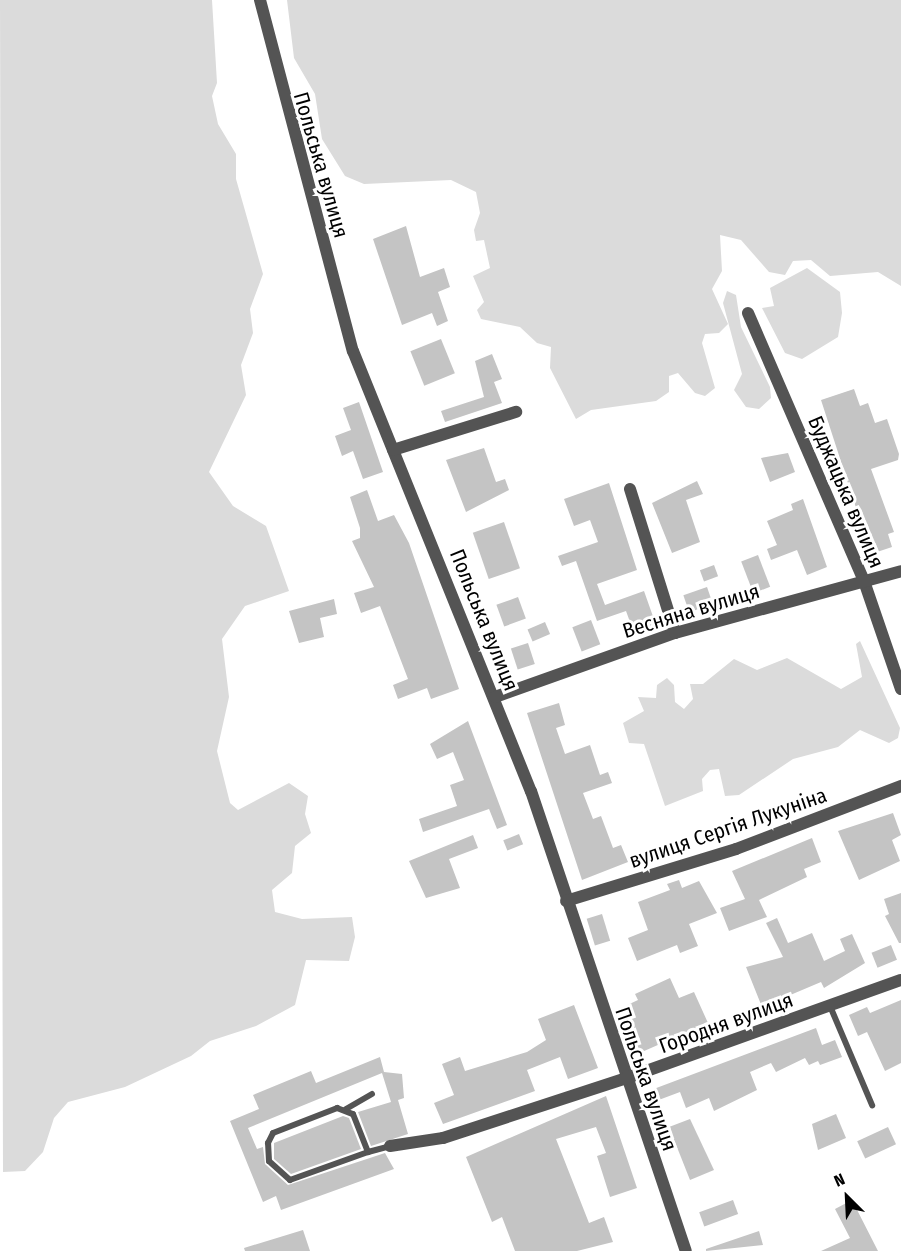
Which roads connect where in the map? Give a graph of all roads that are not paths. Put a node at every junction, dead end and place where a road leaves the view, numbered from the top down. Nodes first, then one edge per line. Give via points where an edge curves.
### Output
1 (260, 0) edge
2 (748, 313) dead end
3 (516, 412) dead end
4 (393, 450) junction
5 (630, 489) dead end
6 (901, 571) edge
7 (865, 585) junction
8 (675, 633) junction
9 (901, 689) edge
10 (495, 697) junction
11 (901, 786) edge
12 (566, 902) junction
13 (901, 980) edge
14 (830, 1006) junction
15 (624, 1079) junction
16 (372, 1094) dead end
17 (872, 1105) dead end
18 (346, 1109) junction
19 (390, 1146) joint
20 (368, 1152) junction
21 (686, 1251) edge

1 - 4 street, Польська вулиця via 353,351
2 - 7 street, Буджацька вулиця
3 - 4 street
4 - 10 street, Польська вулиця
5 - 8 street
6 - 7 street, Весняна вулиця
7 - 8 street, Весняна вулиця
7 - 9 street, Буджацька вулиця
8 - 10 street, Весняна вулиця
10 - 12 street, Польська вулиця
11 - 12 street, вулиця Сергія Лукуніна via 736,849
12 - 15 street, Польська вулиця
13 - 14 street, Городня вулиця
14 - 15 street, Городня вулиця
14 - 17 lane
15 - 19 street, Городня вулиця via 443,1138
15 - 21 street, Польська вулиця
16 - 18 lane
18 - 20 lane
18 - 20 lane via 273,1133 269,1161 290,1180
19 - 20 lane

